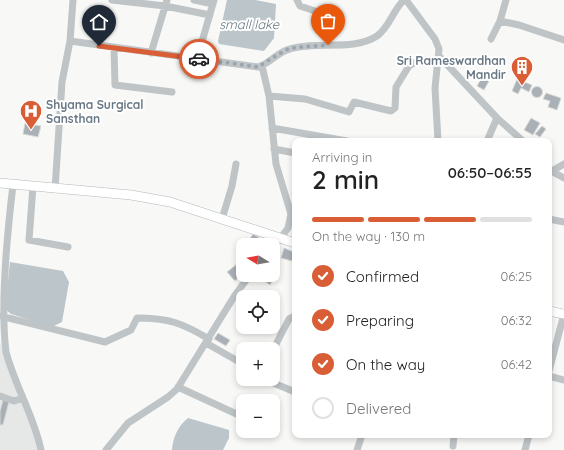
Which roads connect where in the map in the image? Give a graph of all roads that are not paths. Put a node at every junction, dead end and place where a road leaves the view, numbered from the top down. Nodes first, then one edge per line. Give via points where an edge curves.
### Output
1 (73, 0) edge
2 (112, 0) edge
3 (194, 0) edge
4 (297, 0) edge
5 (405, 0) edge
6 (506, 0) edge
7 (214, 2) edge
8 (166, 3) edge
9 (210, 15) junction
10 (327, 15) dead end
11 (500, 21) junction
12 (491, 40) dead end
13 (564, 40) edge
14 (70, 41) junction
15 (114, 48) junction
16 (151, 53) junction
17 (439, 58) junction
18 (197, 59) junction
19 (262, 66) junction
20 (172, 92) dead end
21 (269, 96) junction
22 (497, 118) junction
23 (272, 128) junction
24 (330, 138) edge
25 (438, 138) edge
26 (488, 138) edge
27 (520, 138) edge
28 (274, 149) junction
29 (292, 152) edge
30 (236, 164) dead end
31 (564, 164) edge
32 (552, 170) edge
33 (552, 171) edge
34 (564, 178) edge
35 (0, 183) edge
36 (13, 185) junction
37 (33, 186) junction
38 (56, 189) junction
39 (222, 219) junction
40 (552, 220) edge
41 (564, 222) edge
42 (281, 239) junction
43 (292, 242) edge
44 (68, 247) dead end
45 (245, 282) edge
46 (552, 312) edge
47 (564, 314) edge
48 (0, 317) edge
49 (292, 318) edge
50 (208, 341) junction
51 (277, 342) edge
52 (236, 359) edge
53 (552, 360) edge
54 (552, 377) edge
55 (564, 380) edge
56 (280, 386) edge
57 (178, 387) junction
58 (292, 391) edge
59 (0, 396) edge
60 (24, 398) junction
61 (236, 414) edge
62 (361, 438) edge
63 (454, 438) edge
64 (527, 438) edge
65 (453, 446) dead end
66 (41, 450) edge
67 (106, 450) edge
68 (357, 450) edge
69 (525, 450) edge

1 - 14 street
2 - 8 street
3 - 7 street
4 - 10 street via 300,6
5 - 17 street via 434,39 439,49
5 - 19 street via 399,4 382,32 369,40 290,48
6 - 11 street
7 - 9 street
8 - 9 street
8 - 16 street
9 - 18 street
11 - 12 street
11 - 13 street
14 - 15 street
14 - 38 street via 62,82
15 - 16 street
15 - 20 street via 115,85
16 - 18 street
17 - 21 street via 419,60 409,66 396,88 395,108 391,111 354,102 349,112 305,100
17 - 22 street
17 - 25 street via 435,88
18 - 19 street
19 - 21 street
21 - 23 street
22 - 26 street
22 - 27 street
23 - 24 street
23 - 28 street
28 - 29 street
28 - 42 street via 291,214 288,228
30 - 39 street
31 - 32 street
33 - 34 street
35 - 36 main road
36 - 37 main road
36 - 48 street
37 - 38 main road
37 - 44 street via 29,240
38 - 39 main road via 131,195 170,202
39 - 42 main road
40 - 41 street
42 - 43 main road
45 - 50 street
46 - 47 main road
47 - 53 street
48 - 50 street via 105,342 131,330 137,318 156,318 184,324
48 - 60 street via 6,352
49 - 51 street
50 - 52 street
50 - 57 street
54 - 55 street
56 - 58 street
57 - 61 street
57 - 67 street via 168,397 128,423
59 - 60 street via 14,400
60 - 66 street via 37,430
62 - 68 street
63 - 65 street
64 - 69 street

